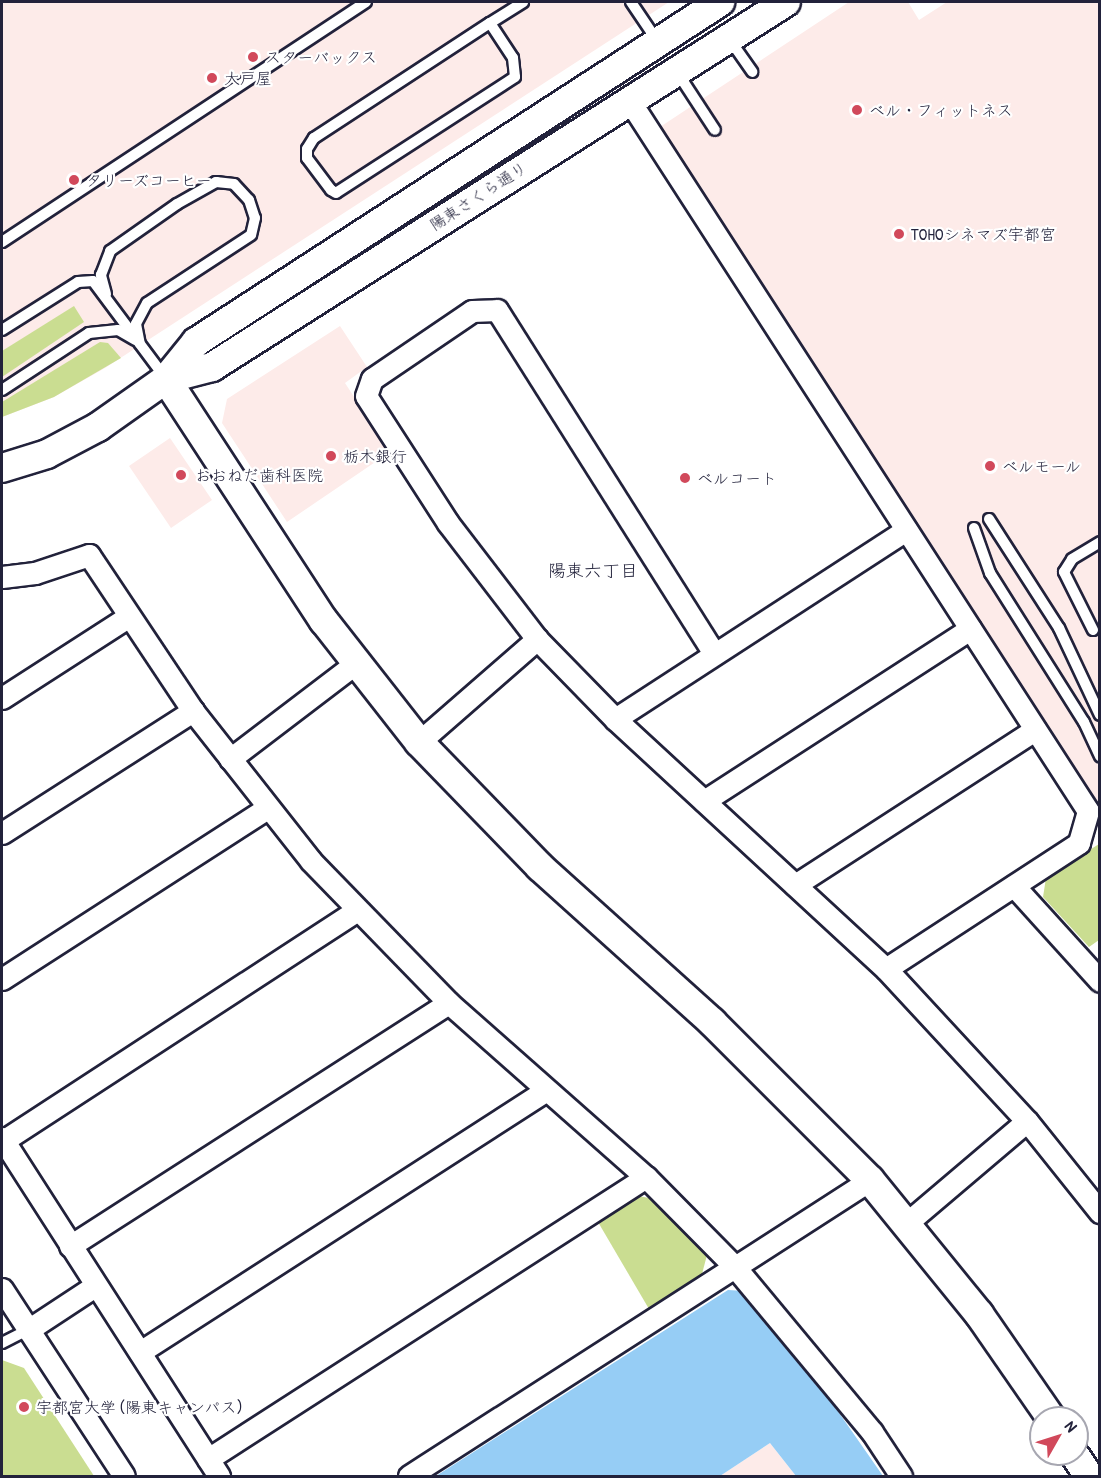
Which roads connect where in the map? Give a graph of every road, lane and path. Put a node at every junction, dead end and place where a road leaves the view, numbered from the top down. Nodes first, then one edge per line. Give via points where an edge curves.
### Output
1 (366, 2) edge
2 (523, 2) edge
3 (631, 2) edge
4 (786, 2) edge
5 (714, 3) edge
6 (490, 23) junction
7 (729, 37) junction
8 (658, 42) junction
9 (675, 70) junction
10 (752, 72) dead end
11 (629, 100) junction
12 (715, 130) dead end
13 (2, 242) edge
14 (105, 294) junction
15 (2, 330) edge
16 (140, 344) junction
17 (166, 379) junction
18 (2, 390) edge
19 (2, 468) edge
20 (989, 519) dead end
21 (974, 528) dead end
22 (906, 530) junction
23 (1100, 542) edge
24 (2, 577) edge
25 (129, 616) junction
26 (970, 630) junction
27 (1093, 630) dead end
28 (537, 639) junction
29 (714, 653) junction
30 (356, 663) junction
31 (2, 698) edge
32 (193, 711) junction
33 (1100, 715) edge
34 (615, 719) junction
35 (1035, 730) junction
36 (419, 742) junction
37 (1100, 756) edge
38 (230, 759) junction
39 (704, 801) junction
40 (267, 808) junction
41 (2, 833) edge
42 (795, 885) junction
43 (1014, 886) junction
44 (356, 911) junction
45 (886, 969) junction
46 (2, 979) edge
47 (1100, 981) edge
48 (449, 1003) junction
49 (545, 1091) junction
50 (1027, 1121) junction
51 (2, 1140) edge
52 (646, 1177) junction
53 (870, 1180) junction
54 (1100, 1212) edge
55 (908, 1222) junction
56 (70, 1246) junction
57 (735, 1267) junction
58 (95, 1286) junction
59 (2, 1289) edge
60 (28, 1330) junction
61 (2, 1343) edge
62 (140, 1352) junction
63 (1043, 1406) edge
64 (214, 1468) edge
65 (124, 1476) edge
66 (409, 1476) edge
67 (901, 1476) edge

1 - 13 lane
2 - 6 lane
3 - 8 lane
4 - 7 street, 陽東さくら通り
5 - 8 street, 陽東さくら通り
6 - 6 lane via 314,138 307,158 331,190 336,193 515,77 513,58
7 - 9 street, 陽東さくら通り
7 - 10 lane
8 - 17 street, 陽東さくら通り via 196,342
9 - 11 street, 陽東さくら通り
9 - 12 lane
11 - 17 street, 陽東さくら通り via 212,367
11 - 22 street
14 - 15 lane via 93,281 78,282
14 - 16 lane
14 - 16 lane via 101,274 110,251 177,204 216,182 234,184 249,200 255,218 251,235 147,303 136,324
16 - 17 lane
16 - 18 lane via 118,330 89,333
17 - 19 street, 陽東さくら通り via 72,442
17 - 30 street via 301,587
20 - 33 lane via 1059,628
21 - 37 lane via 990,573 1084,722
22 - 26 street
22 - 29 street
23 - 27 lane via 1072,559 1064,572
24 - 25 street via 35,573 89,555
25 - 31 street
25 - 32 street
26 - 35 street
26 - 39 street
28 - 29 street via 448,523 366,396 372,379 472,311 497,310
28 - 34 street
28 - 36 street
29 - 34 street
30 - 36 street
30 - 38 street
32 - 38 street
32 - 41 street
34 - 39 street
35 - 42 street
35 - 43 street via 1088,811 1078,843
36 - 53 street via 540,867 721,1030
38 - 40 street
39 - 42 street
40 - 44 street
40 - 46 street
42 - 45 street
43 - 45 street
43 - 47 street
44 - 48 street
44 - 51 street
45 - 50 street
48 - 49 street
48 - 56 street
49 - 52 street
49 - 62 street
50 - 54 street
50 - 55 street
51 - 56 street
52 - 57 street
52 - 64 street
53 - 55 street
53 - 57 street
55 - 63 street
56 - 58 street
57 - 66 street
57 - 67 street via 872,1432
58 - 60 street
58 - 62 street
59 - 60 street
60 - 61 lane
60 - 65 street
62 - 64 street

